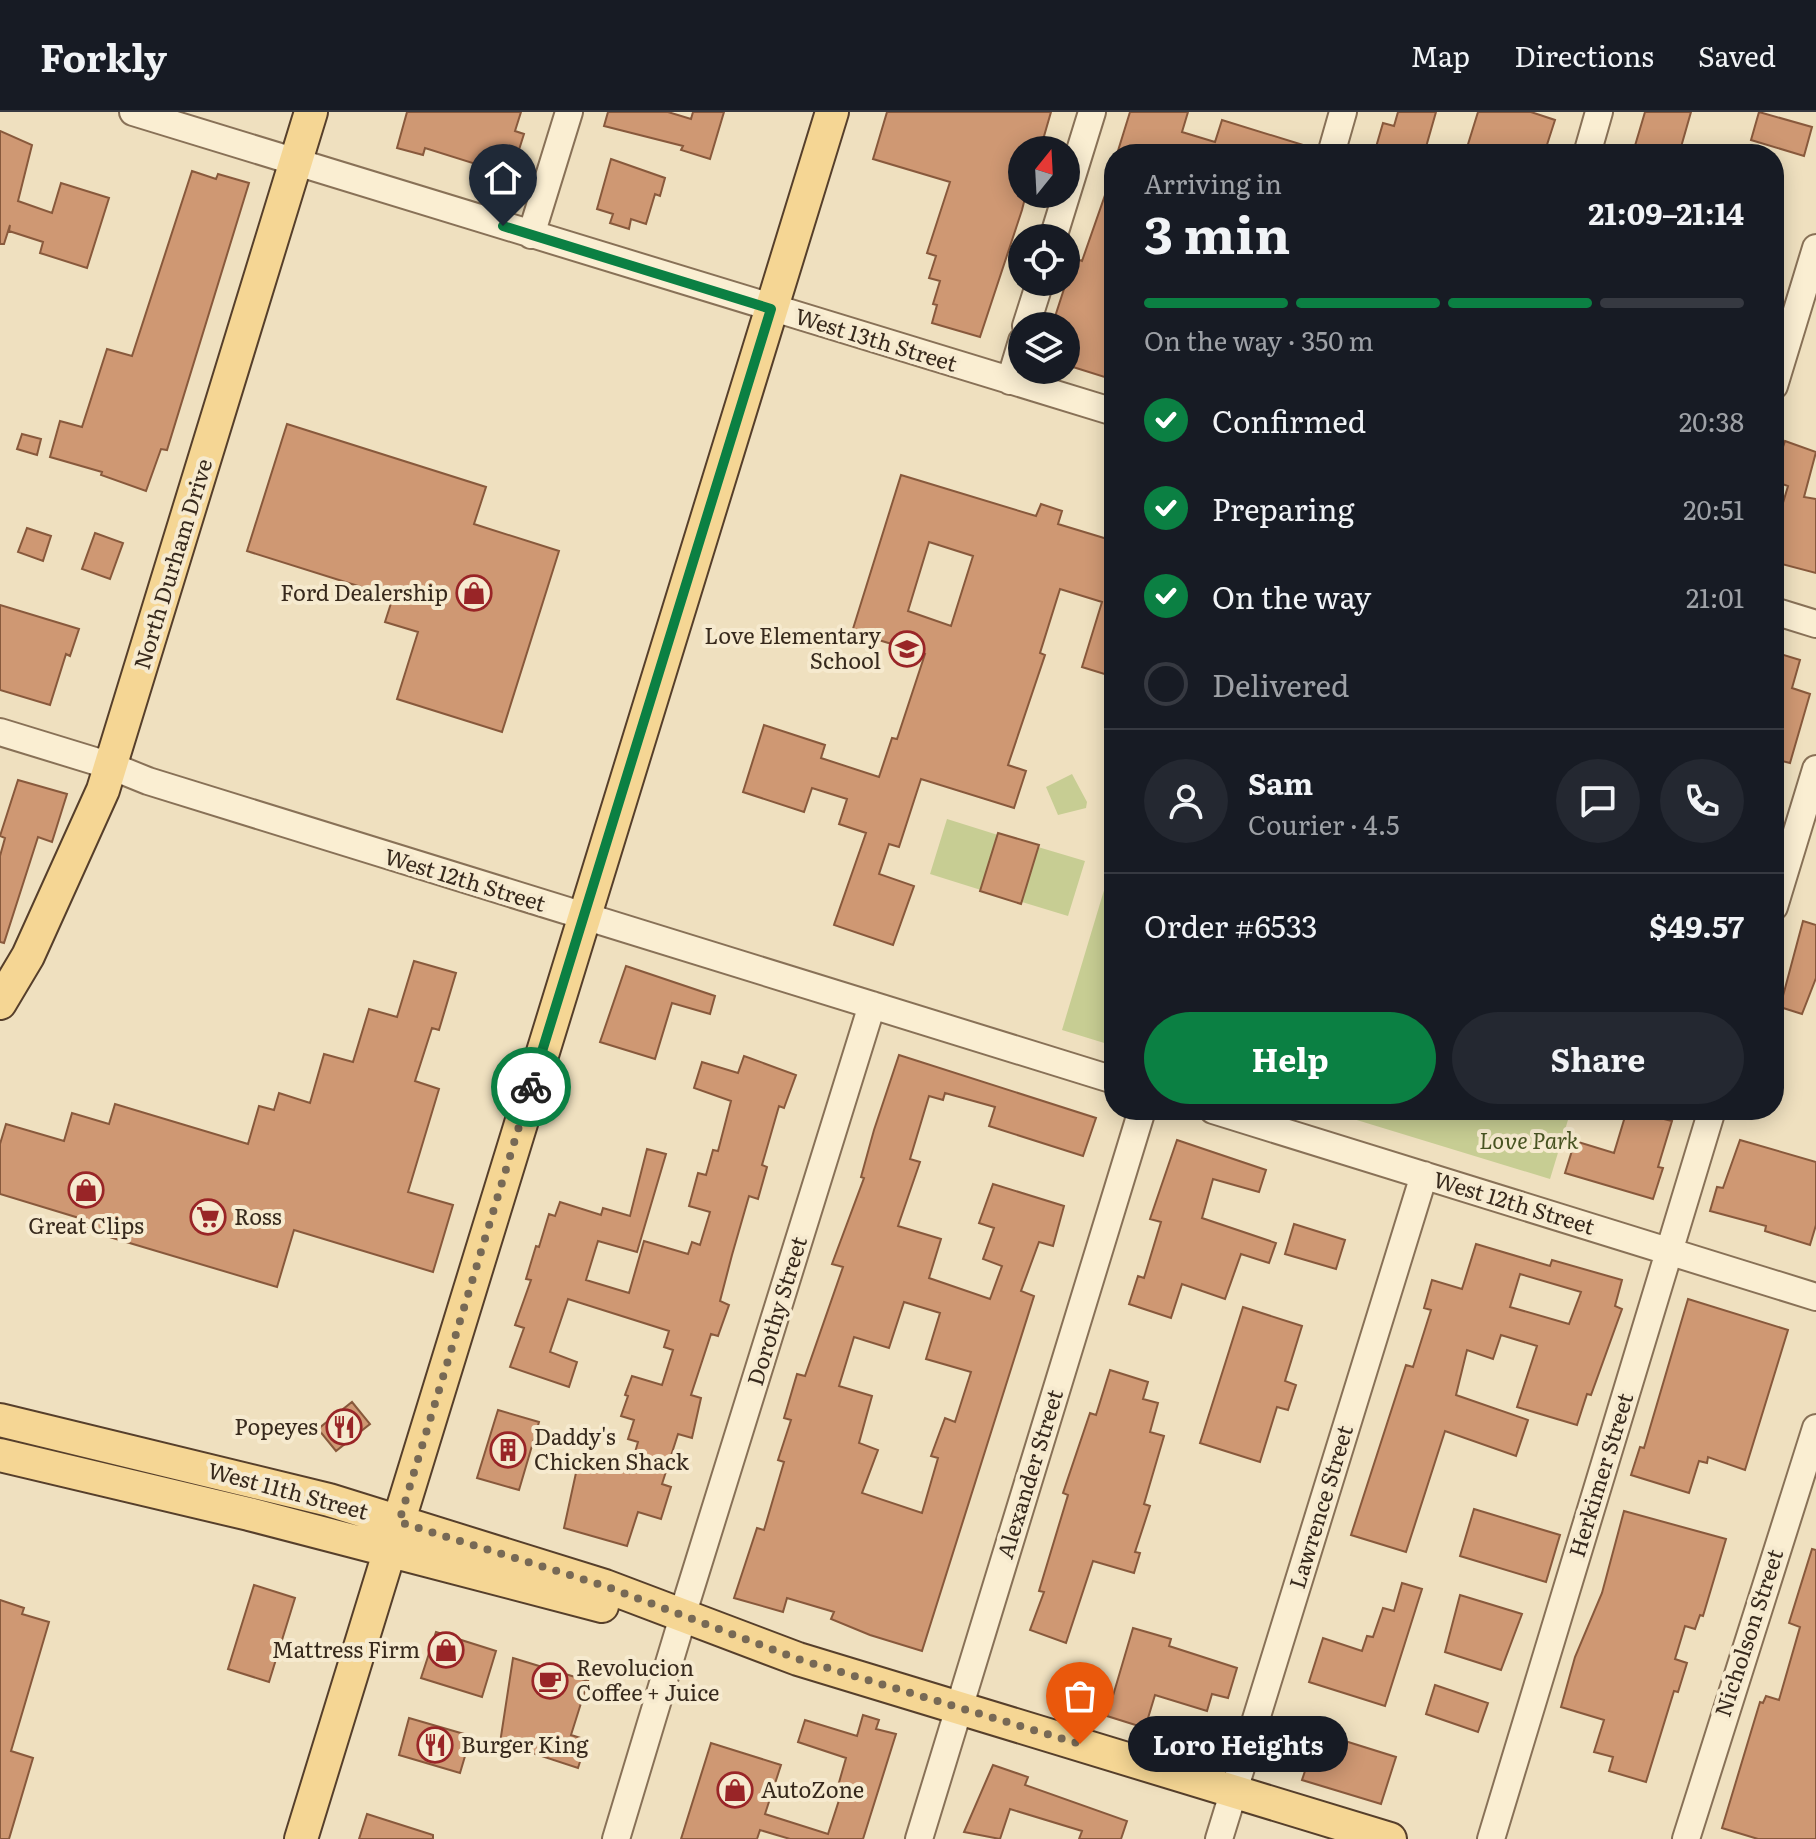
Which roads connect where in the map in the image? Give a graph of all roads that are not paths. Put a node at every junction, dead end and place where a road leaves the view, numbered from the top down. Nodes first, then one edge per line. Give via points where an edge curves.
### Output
1 (133, 112) edge
2 (311, 112) edge
3 (569, 112) edge
4 (832, 112) edge
5 (1092, 112) edge
6 (1343, 112) edge
7 (1599, 112) edge
8 (1334, 144) edge
9 (1590, 144) edge
10 (296, 162) junction
11 (1057, 224) edge
12 (531, 235) junction
13 (1816, 248) edge
14 (771, 309) junction
15 (1784, 353) edge
16 (1008, 380) edge
17 (1020, 384) edge
18 (1104, 409) edge
19 (1784, 614) edge
20 (1816, 624) edge
21 (0, 732) edge
22 (111, 766) junction
23 (1816, 769) edge
24 (1784, 874) edge
25 (582, 916) junction
26 (0, 1003) edge
27 (872, 1005) junction
28 (1104, 1077) edge
29 (1139, 1120) edge
30 (1245, 1120) edge
31 (1709, 1120) edge
32 (1424, 1175) junction
33 (1669, 1251) junction
34 (1816, 1297) edge
35 (0, 1420) edge
36 (1816, 1428) edge
37 (0, 1446) edge
38 (123, 1449) junction
39 (0, 1455) edge
40 (264, 1483) junction
41 (121, 1484) junction
42 (395, 1537) junction
43 (680, 1623) junction
44 (959, 1707) junction
45 (1234, 1791) junction
46 (301, 1839) edge
47 (616, 1839) edge
48 (919, 1839) edge
49 (1219, 1839) edge
50 (1390, 1839) edge
51 (1491, 1839) edge
52 (1686, 1839) edge

1 - 10 street, West 13th Street
2 - 10 main road, North Durham Drive
3 - 12 street
4 - 14 main road
5 - 11 street
6 - 8 street
7 - 9 street
10 - 12 street, West 13th Street
10 - 22 main road, North Durham Drive
12 - 14 street, West 13th Street
13 - 15 street
14 - 16 street, West 13th Street
14 - 25 main road
17 - 18 street, West 13th Street
19 - 20 street
21 - 22 street, West 12th Street
22 - 25 street, West 12th Street
22 - 26 main road, North Durham Drive via 28,956
23 - 24 street
25 - 27 street, West 12th Street
25 - 42 main road
27 - 28 street, West 12th Street
27 - 43 street, Dorothy Street
29 - 44 street, Alexander Street
30 - 32 street, West 12th Street
31 - 33 street, Herkimer Street
32 - 33 street, West 12th Street
32 - 45 street, Lawrence Street
33 - 34 street, West 12th Street
33 - 51 street, Herkimer Street
35 - 38 main road, West 11th Street
36 - 52 street, Nicholson Street
37 - 38 main road via 87,1458
38 - 40 main road, West 11th Street
39 - 41 main road, West 11th Street
40 - 41 main road via 219,1486 161,1476
40 - 42 main road, West 11th Street
41 - 42 main road, West 11th Street
42 - 43 main road, West 11th Street
42 - 46 main road
43 - 44 main road, West 11th Street via 751,1652 798,1659
43 - 47 street, Dorothy Street
44 - 45 main road, West 11th Street
44 - 48 street, Alexander Street
45 - 49 street, Lawrence Street
45 - 50 main road, West 11th Street

